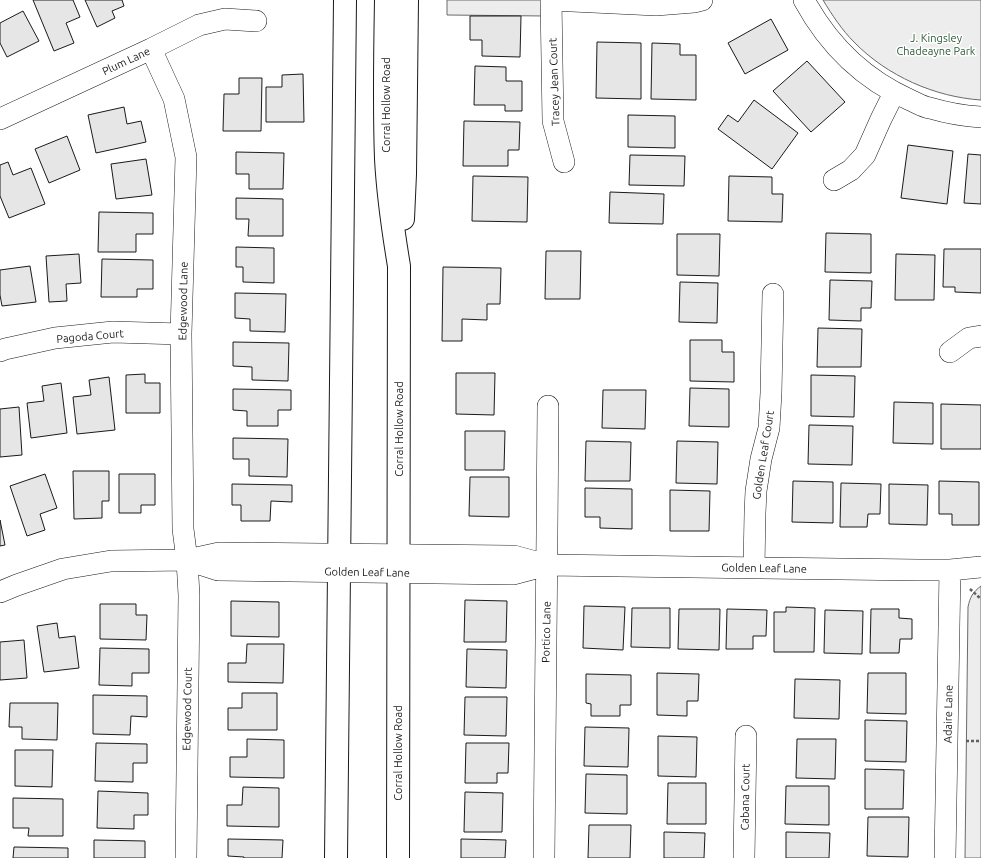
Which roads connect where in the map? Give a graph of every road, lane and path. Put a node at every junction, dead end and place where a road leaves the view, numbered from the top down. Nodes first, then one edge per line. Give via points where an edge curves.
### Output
1 (345, 0) edge
2 (386, 0) edge
3 (407, 0) edge
4 (551, 0) edge
5 (702, 0) edge
6 (804, 0) edge
7 (256, 21) dead end
8 (151, 49) junction
9 (894, 93) junction
10 (981, 117) edge
11 (0, 119) edge
12 (564, 162) dead end
13 (834, 180) dead end
14 (399, 266) junction
15 (773, 294) dead end
16 (182, 334) junction
17 (981, 336) edge
18 (0, 351) edge
19 (950, 352) dead end
20 (548, 406) dead end
21 (187, 560) junction
22 (339, 563) junction
23 (399, 564) junction
24 (547, 565) junction
25 (754, 567) junction
26 (981, 567) edge
27 (950, 570) junction
28 (0, 592) edge
29 (746, 736) dead end
30 (186, 858) edge
31 (336, 858) edge
32 (398, 858) edge
33 (544, 858) edge
34 (744, 858) edge
35 (945, 858) edge

1 - 22 main road
2 - 14 main road, Corral Hollow Road via 386,159
3 - 14 main road via 404,181
4 - 5 street via 656,5
4 - 12 street, Tracey Jean Court via 553,121
6 - 9 street via 844,56 866,75
7 - 8 street, Plum Lane via 225,19 199,25
8 - 11 street, Plum Lane
8 - 16 street, Edgewood Lane via 174,99 186,157
9 - 10 street via 929,108
9 - 13 street via 865,155 851,170
14 - 23 main road, Corral Hollow Road
15 - 25 street, Golden Leaf Court via 769,428 756,491
16 - 18 street, Pagoda Court via 112,332 56,338
16 - 21 street, Edgewood Lane via 183,529
17 - 19 street via 970,338
20 - 24 street, Portico Lane
21 - 22 street, Golden Leaf Lane via 219,553
21 - 28 street, Golden Leaf Lane via 112,561 63,569
21 - 30 street, Edgewood Court via 189,595
22 - 23 street, Golden Leaf Lane
22 - 31 main road
23 - 24 street, Golden Leaf Lane via 513,574
23 - 32 main road, Corral Hollow Road
24 - 25 street, Golden Leaf Lane
24 - 33 street, Portico Lane
25 - 27 street, Golden Leaf Lane
26 - 27 street, Golden Leaf Lane
27 - 35 street, Adaire Lane
29 - 34 street, Cabana Court

